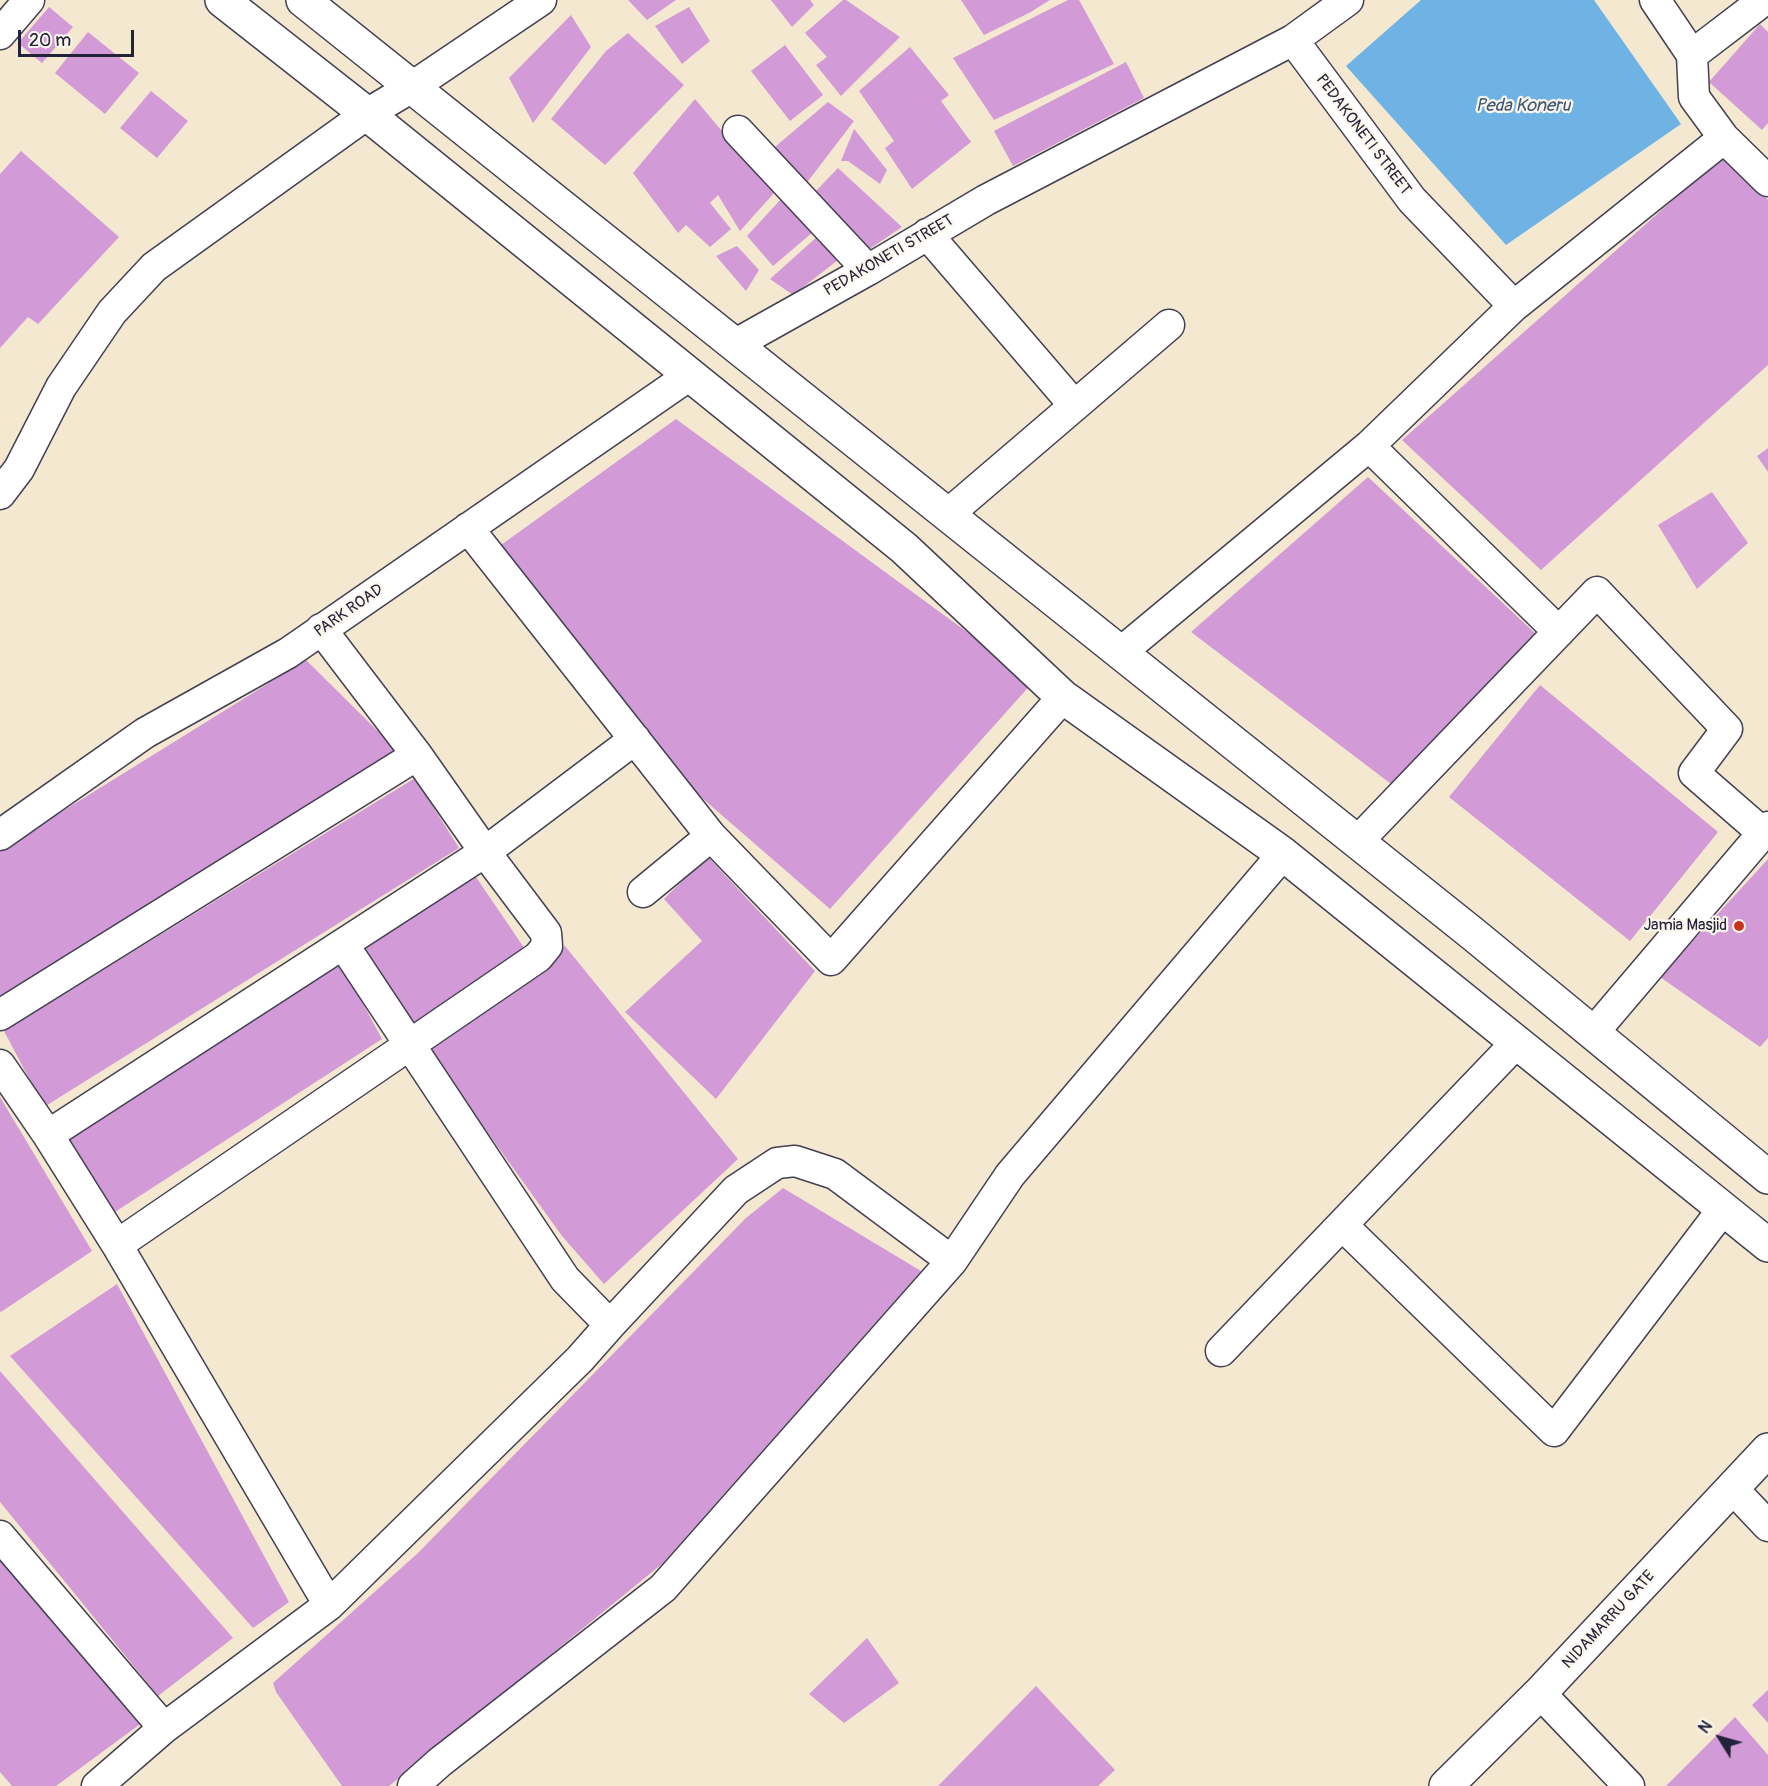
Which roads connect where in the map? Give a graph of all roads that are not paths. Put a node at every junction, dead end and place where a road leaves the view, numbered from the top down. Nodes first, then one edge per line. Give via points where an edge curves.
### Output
1 (29, 0) edge
2 (222, 0) edge
3 (303, 0) edge
4 (541, 0) edge
5 (1348, 0) edge
6 (1655, 0) edge
7 (1764, 0) edge
8 (0, 34) edge
9 (1293, 40) junction
10 (1692, 55) junction
11 (412, 87) junction
12 (366, 114) junction
13 (738, 131) dead end
14 (1724, 138) junction
15 (1768, 181) edge
16 (927, 234) junction
17 (868, 270) junction
18 (1515, 306) junction
19 (1169, 325) dead end
20 (734, 345) junction
21 (690, 375) junction
22 (1074, 405) junction
23 (1369, 446) junction
24 (0, 494) edge
25 (947, 515) junction
26 (468, 528) junction
27 (321, 629) junction
28 (1559, 632) junction
29 (1120, 652) junction
30 (1063, 698) junction
31 (635, 739) junction
32 (417, 755) junction
33 (1766, 830) edge
34 (0, 835) edge
35 (711, 836) junction
36 (1358, 842) junction
37 (485, 852) junction
38 (1283, 854) junction
39 (643, 892) dead end
40 (343, 944) junction
41 (0, 1015) edge
42 (1593, 1033) junction
43 (1517, 1042) junction
44 (409, 1045) junction
45 (0, 1065) edge
46 (48, 1135) junction
47 (1768, 1177) edge
48 (1724, 1209) junction
49 (1342, 1225) junction
50 (117, 1245) junction
51 (1768, 1245) edge
52 (952, 1261) junction
53 (610, 1325) junction
54 (1221, 1351) dead end
55 (1768, 1450) edge
56 (1732, 1488) junction
57 (1768, 1526) edge
58 (0, 1536) edge
59 (329, 1605) junction
60 (1540, 1693) junction
61 (164, 1728) junction
62 (97, 1786) edge
63 (413, 1786) edge
64 (1446, 1786) edge
65 (1629, 1786) edge

1 - 8 street
2 - 12 main road
3 - 11 main road
4 - 11 street
5 - 9 street
6 - 10 street
7 - 10 street
9 - 16 street, PEDAKONETI STREET
9 - 18 street, PEDAKONETI STREET via 1412,200
10 - 14 street via 1694,97
11 - 12 street
11 - 20 main road
12 - 21 main road
12 - 24 street via 154,267 112,312 61,387 19,469
13 - 17 street
14 - 15 street
14 - 18 street
16 - 17 street, PEDAKONETI STREET
16 - 22 street
17 - 20 street, PEDAKONETI STREET
18 - 23 street
19 - 22 street
20 - 25 main road
21 - 26 street, PARK ROAD
21 - 30 main road via 904,548
22 - 25 street
23 - 28 street
23 - 29 street
25 - 29 main road
26 - 27 street, PARK ROAD
26 - 31 street
27 - 32 street
27 - 34 street, PARK ROAD via 288,653 145,733
28 - 33 street via 1597,592 1727,729 1694,773
28 - 36 street
29 - 36 main road
30 - 35 street via 831,960
30 - 38 main road
31 - 35 street
31 - 37 street
32 - 37 street
32 - 41 street
33 - 42 street
35 - 39 street
36 - 42 main road
37 - 40 street
37 - 44 street via 546,933 547,946 538,957
38 - 43 main road
38 - 52 street via 1010,1175
40 - 44 street
40 - 46 street
42 - 47 main road
43 - 48 main road
43 - 49 street
44 - 50 street
44 - 53 street via 565,1279
45 - 46 street
46 - 50 street
48 - 49 street via 1554,1431
48 - 51 main road
49 - 54 street
50 - 59 street
52 - 53 street via 835,1174 795,1161 777,1163 736,1190
52 - 63 street via 663,1588
53 - 59 street
55 - 56 main road, NIDAMARRU GATE
56 - 57 street
56 - 60 main road, NIDAMARRU GATE
58 - 61 street
59 - 61 street
60 - 64 main road, NIDAMARRU GATE
60 - 65 street
61 - 62 street

